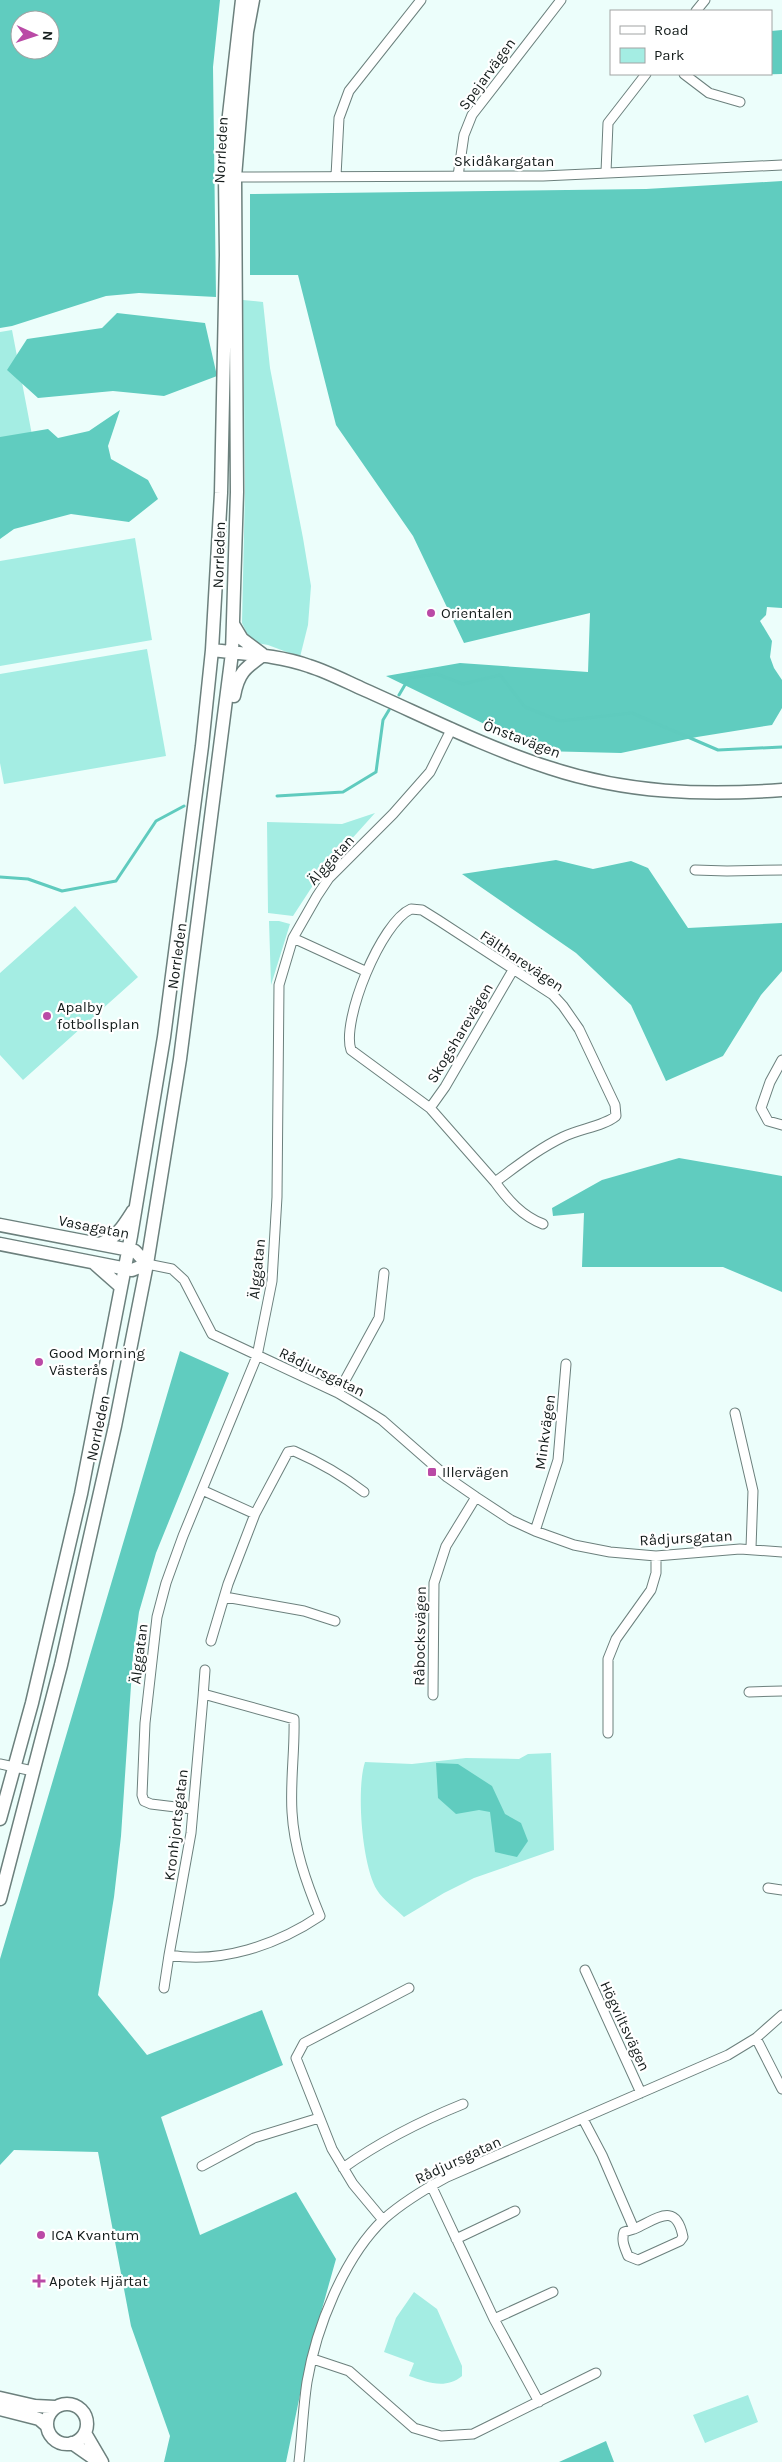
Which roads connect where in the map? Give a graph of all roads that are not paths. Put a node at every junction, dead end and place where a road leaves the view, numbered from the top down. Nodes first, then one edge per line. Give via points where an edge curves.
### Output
1 (242, 0) edge
2 (253, 0) edge
3 (421, 0) edge
4 (561, 0) edge
5 (705, 0) edge
6 (697, 10) edge
7 (645, 75) edge
8 (685, 75) edge
9 (740, 102) dead end
10 (782, 165) edge
11 (606, 172) junction
12 (336, 176) junction
13 (458, 176) junction
14 (230, 177) junction
15 (233, 624) junction
16 (212, 650) junction
17 (232, 653) junction
18 (263, 655) junction
19 (225, 716) junction
20 (452, 728) junction
21 (782, 790) edge
22 (695, 870) dead end
23 (782, 870) edge
24 (294, 938) junction
25 (513, 970) junction
26 (365, 971) junction
27 (782, 1060) edge
28 (430, 1108) junction
29 (782, 1125) edge
30 (495, 1182) junction
31 (137, 1205) junction
32 (543, 1224) dead end
33 (0, 1225) edge
34 (0, 1244) edge
35 (100, 1244) junction
36 (129, 1250) junction
37 (95, 1263) junction
38 (147, 1264) junction
39 (125, 1268) junction
40 (384, 1273) dead end
41 (121, 1287) junction
42 (257, 1356) junction
43 (566, 1364) dead end
44 (338, 1393) junction
45 (735, 1413) dead end
46 (202, 1490) junction
47 (364, 1492) dead end
48 (476, 1497) junction
49 (255, 1514) junction
50 (535, 1531) junction
51 (751, 1548) junction
52 (782, 1552) edge
53 (656, 1556) junction
54 (224, 1597) junction
55 (335, 1621) dead end
56 (211, 1641) dead end
57 (205, 1670) dead end
58 (782, 1690) edge
59 (750, 1692) dead end
60 (433, 1695) dead end
61 (203, 1697) junction
62 (608, 1733) dead end
63 (0, 1764) edge
64 (14, 1767) junction
65 (33, 1770) junction
66 (192, 1809) junction
67 (0, 1819) edge
68 (768, 1888) dead end
69 (782, 1890) edge
70 (0, 1899) edge
71 (169, 1955) junction
72 (585, 1970) dead end
73 (164, 1988) dead end
74 (409, 1988) dead end
75 (782, 2015) edge
76 (756, 2038) junction
77 (782, 2090) edge
78 (641, 2093) junction
79 (463, 2104) dead end
80 (319, 2118) junction
81 (583, 2118) junction
82 (202, 2166) dead end
83 (343, 2168) junction
84 (431, 2185) junction
85 (515, 2211) dead end
86 (384, 2220) junction
87 (634, 2229) junction
88 (456, 2239) junction
89 (553, 2292) dead end
90 (494, 2320) junction
91 (313, 2359) junction
92 (596, 2373) dead end
93 (0, 2398) edge
94 (539, 2402) junction
95 (55, 2406) junction
96 (0, 2409) edge
97 (46, 2425) junction
98 (85, 2433) junction
99 (72, 2443) junction
100 (101, 2462) edge
101 (299, 2462) edge

1 - 14 main road, Norrleden via 229,115
2 - 14 main road, Norrleden
3 - 12 street via 349,91 339,118
4 - 13 street, Spejarvägen via 472,115 464,135
5 - 6 street
7 - 11 street via 608,123
8 - 9 street via 714,96
10 - 11 street, Skidåkargatan
11 - 13 street, Skidåkargatan
12 - 13 street, Skidåkargatan
12 - 14 street, Skidåkargatan
14 - 15 main road, Norrleden via 237,492
14 - 16 main road, Norrleden
15 - 17 main road, Norrleden
15 - 18 main road via 242,639
16 - 17 main road
16 - 31 main road, Norrleden via 164,1037
17 - 18 main road
17 - 19 main road, Norrleden
18 - 19 main road via 243,670 232,706
18 - 20 main road, Önstavägen via 310,666
19 - 38 main road, Norrleden via 179,1069
20 - 21 main road, Önstavägen via 549,768 592,780 671,792 732,794
20 - 24 street, Älggatan via 430,772 330,878 316,896
22 - 23 street
24 - 26 street
24 - 42 street, Älggatan via 279,985 272,1281
25 - 26 street, Fältharevägen via 422,910 410,909 388,929
25 - 28 street, Skogsharevägen
25 - 30 street, Fältharevägen via 553,995 563,1006 579,1029 615,1105 616,1116 608,1122 582,1128 558,1139
26 - 28 street, Fältharevägen via 349,1043 351,1050
27 - 29 street via 761,1108 768,1121
28 - 30 street, Fältharevägen
30 - 32 street, Fältharevägen via 516,1208
31 - 35 main road via 121,1230
31 - 36 main road, Norrleden
33 - 35 main road, Vasagatan
34 - 37 main road
35 - 36 main road, Vasagatan
36 - 38 main road, Vasagatan
36 - 39 main road, Norrleden
37 - 39 main road
37 - 41 main road
38 - 39 main road via 132,1270
38 - 42 street, Rådjursgatan via 172,1269 184,1280 212,1334
38 - 65 main road, Norrleden via 90,1541
39 - 41 main road, Norrleden
40 - 44 street via 379,1318
41 - 64 main road, Norrleden via 81,1494
42 - 44 street, Rådjursgatan
42 - 46 street, Älggatan
43 - 50 street, Minkvägen via 558,1460
44 - 48 street, Rådjursgatan via 382,1420 447,1477
45 - 51 street via 753,1491
46 - 49 street
46 - 66 street, Älggatan via 166,1583 157,1617 145,1723 142,1795 144,1801 151,1804
47 - 49 street via 344,1476 294,1451 288,1452
48 - 50 street, Rådjursgatan
48 - 60 street, Råbocksvägen via 446,1546 436,1577
49 - 54 street
50 - 53 street, Rådjursgatan via 574,1545
51 - 52 street, Rådjursgatan
51 - 53 street, Rådjursgatan
53 - 62 street via 651,1590 616,1639 608,1659
54 - 55 street via 304,1611
54 - 56 street
57 - 61 street, Kronhjortsgatan
58 - 59 street
61 - 66 street, Kronhjortsgatan
61 - 71 street via 214,1696 294,1719 292,1811 295,1835 307,1885 320,1916 247,1950 204,1958
63 - 64 street
64 - 65 street
64 - 67 main road, Norrleden
65 - 70 main road, Norrleden
66 - 71 street, Kronhjortsgatan via 184,1880
68 - 69 street
71 - 73 street, Kronhjortsgatan
72 - 78 street, Högviltsvägen
74 - 80 street via 304,2043 298,2052 297,2063
75 - 76 street, Rådjursgatan
76 - 77 street
76 - 78 street, Rådjursgatan via 728,2056
78 - 81 street, Rådjursgatan
79 - 83 street via 400,2132
80 - 82 street via 254,2138
80 - 83 street
81 - 84 street, Rådjursgatan
81 - 87 street
83 - 86 street
84 - 86 street, Rådjursgatan
84 - 88 street
85 - 88 street
86 - 91 street, Rådjursgatan via 364,2242 345,2273 327,2314
87 - 87 street via 622,2236 628,2256 638,2260 683,2237 676,2217 672,2215
88 - 90 street
89 - 90 street
90 - 94 street
91 - 94 street via 348,2371 414,2428 441,2436 473,2434
91 - 101 street, Rådjursgatan via 307,2382
92 - 94 street
93 - 95 main road via 35,2406
95 - 97 main road
95 - 98 main road via 77,2406 86,2415
96 - 97 main road via 39,2419
97 - 99 main road via 53,2439 64,2444
98 - 99 main road
98 - 100 main road
99 - 100 main road

